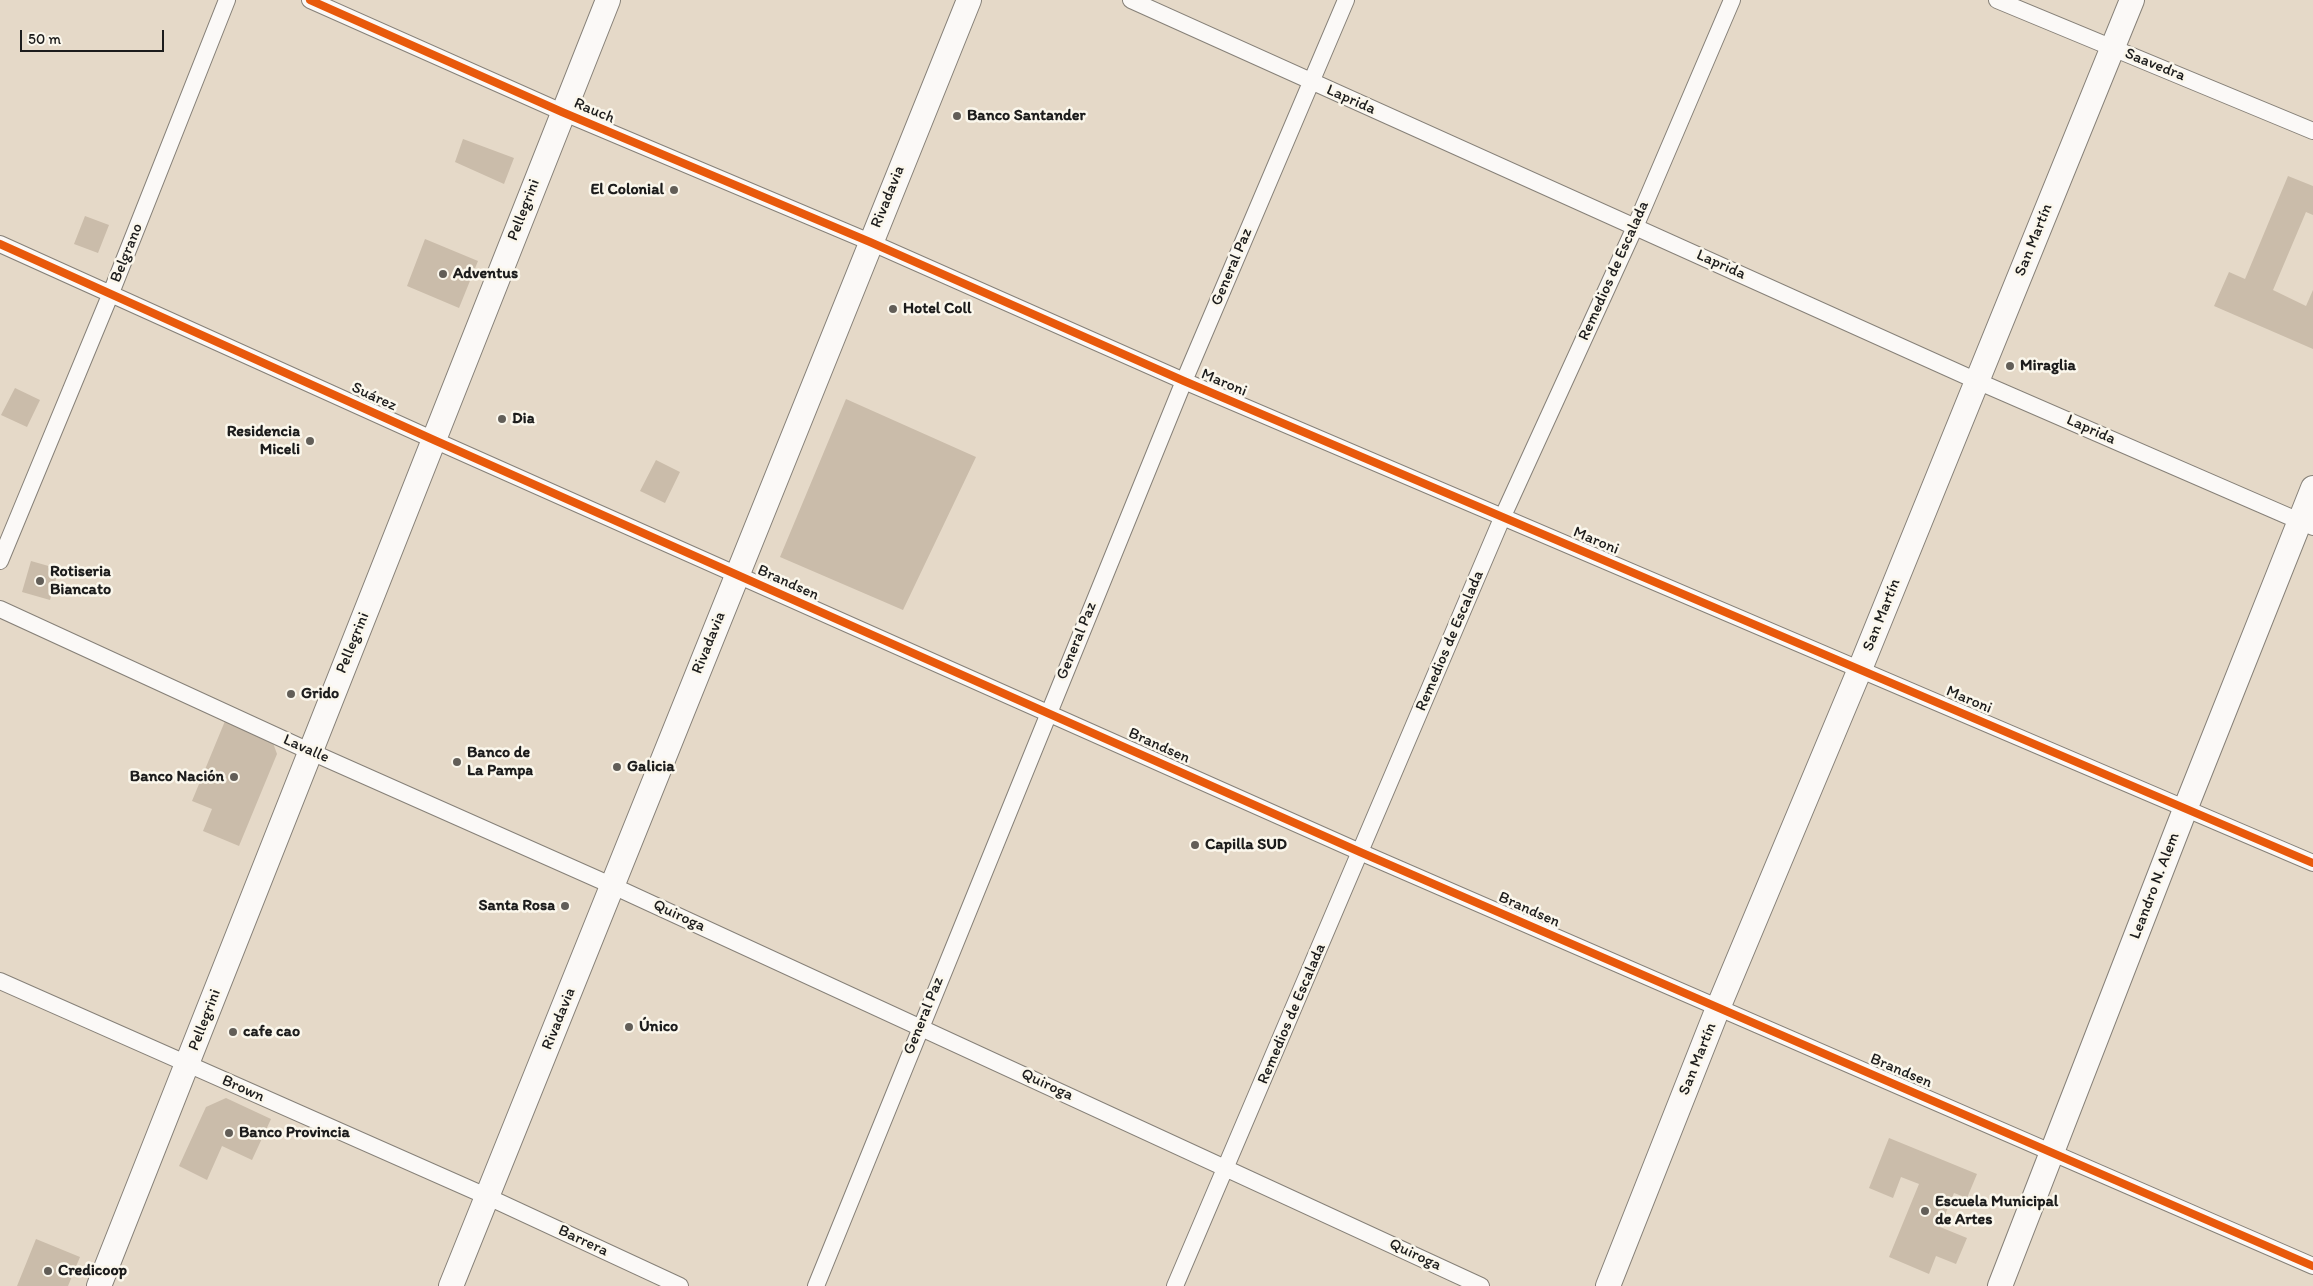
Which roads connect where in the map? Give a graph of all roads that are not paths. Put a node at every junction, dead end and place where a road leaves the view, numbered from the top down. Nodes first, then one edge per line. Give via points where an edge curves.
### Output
1 (227, 0) edge
2 (310, 0) edge
3 (608, 0) edge
4 (969, 0) edge
5 (1131, 0) edge
6 (1346, 0) edge
7 (1732, 0) edge
8 (1997, 0) edge
9 (2132, 0) edge
10 (2112, 48) junction
11 (1310, 82) junction
12 (562, 112) junction
13 (2313, 131) edge
14 (1635, 227) junction
15 (870, 242) junction
16 (0, 244) edge
17 (112, 293) junction
18 (1977, 380) junction
19 (1184, 381) junction
20 (434, 440) junction
21 (2313, 488) edge
22 (1503, 516) junction
23 (2306, 524) edge
24 (0, 560) edge
25 (736, 575) junction
26 (0, 609) edge
27 (1860, 669) junction
28 (1048, 712) junction
29 (309, 751) junction
30 (2186, 807) junction
31 (1360, 852) junction
32 (2313, 863) edge
33 (613, 886) junction
34 (0, 981) edge
35 (1718, 1008) junction
36 (919, 1026) junction
37 (188, 1065) junction
38 (2052, 1151) junction
39 (1227, 1168) junction
40 (486, 1196) junction
41 (2313, 1266) edge
42 (99, 1286) edge
43 (451, 1286) edge
44 (680, 1286) edge
45 (816, 1286) edge
46 (1175, 1286) edge
47 (1481, 1286) edge
48 (1608, 1286) edge
49 (2000, 1286) edge

1 - 17 street, Belgrano
2 - 12 street, Rauch
3 - 12 main road, Pellegrini
4 - 15 main road, Rivadavia
5 - 11 street, Laprida
6 - 11 street, General Paz
7 - 14 street, Remedios de Escalada
8 - 10 street, Saavedra
9 - 10 main road, San Martín
10 - 13 street, Saavedra
10 - 18 main road, San Martín
11 - 14 street, Laprida
11 - 19 street, General Paz
12 - 15 street, Rauch
12 - 20 main road, Pellegrini
14 - 18 street, Laprida
14 - 22 street, Remedios de Escalada
15 - 19 street, Maroni
15 - 25 main road, Rivadavia
16 - 17 street, Suárez
17 - 20 street, Suárez
17 - 24 street, Belgrano
18 - 23 street, Laprida
18 - 27 main road, San Martín
19 - 22 street, Maroni
19 - 28 street, General Paz
20 - 25 street, Suárez
20 - 29 main road, Pellegrini
21 - 23 main road, Leandro N. Alem
22 - 27 street, Maroni
22 - 31 street, Remedios de Escalada
23 - 30 main road, Leandro N. Alem
25 - 28 street, Brandsen
25 - 33 main road, Rivadavia
26 - 29 street, Lavalle
27 - 30 street, Maroni
27 - 35 main road, San Martín
28 - 31 street, Brandsen
28 - 36 street, General Paz
29 - 33 street, Lavalle
29 - 37 main road, Pellegrini
30 - 32 street, Maroni
30 - 38 main road, Leandro N. Alem
31 - 35 street, Brandsen
31 - 39 street, Remedios de Escalada
33 - 36 street, Quiroga
33 - 40 main road, Rivadavia
34 - 37 street, Brown
35 - 38 street, Brandsen
35 - 48 main road, San Martín
36 - 39 street, Quiroga
36 - 45 street, General Paz
37 - 40 street, Brown
37 - 42 main road, Pellegrini
38 - 41 street, Brandsen
38 - 49 main road, Leandro N. Alem
39 - 46 street, Remedios de Escalada
39 - 47 street, Quiroga
40 - 43 main road, Rivadavia
40 - 44 street, Barrera

